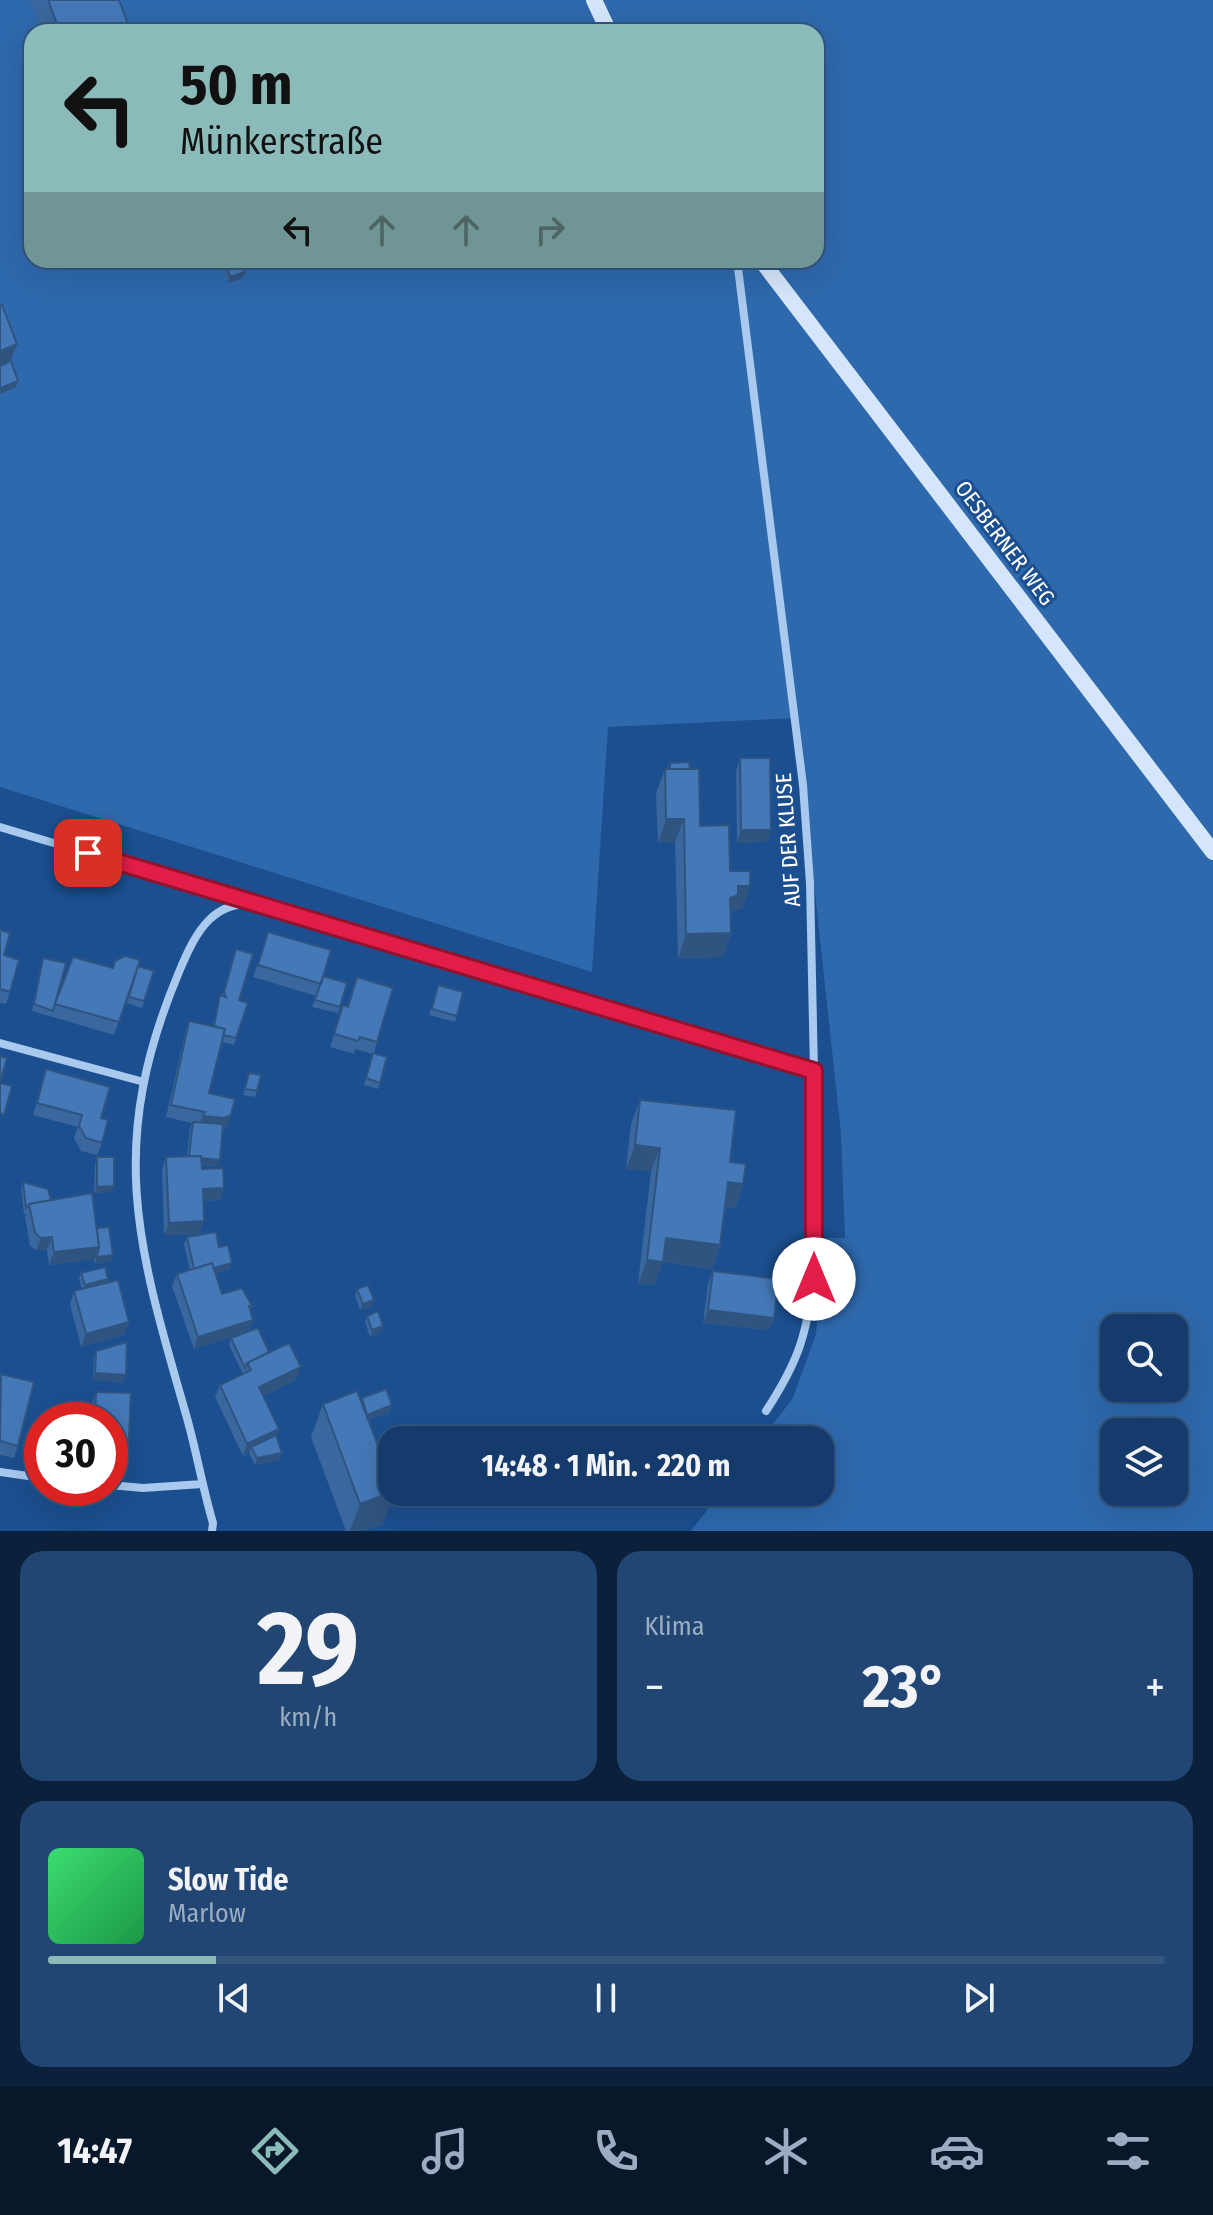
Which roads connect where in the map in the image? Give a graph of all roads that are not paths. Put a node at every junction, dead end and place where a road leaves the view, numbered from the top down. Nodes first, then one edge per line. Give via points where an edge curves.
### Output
1 (594, 0) edge
2 (605, 24) edge
3 (738, 268) edge
4 (767, 268) edge
5 (0, 827) edge
6 (1213, 852) edge
7 (265, 905) junction
8 (0, 1043) edge
9 (814, 1071) junction
10 (144, 1082) junction
11 (766, 1411) dead end
12 (0, 1472) edge
13 (24, 1475) edge
14 (202, 1484) junction
15 (128, 1487) edge
16 (213, 1527) edge

1 - 2 street
3 - 9 street, AUF DER KLUSE via 797,718 810,883
4 - 6 street, OESBERNER WEG
5 - 7 street
7 - 9 street
7 - 10 street via 222,909 199,933 169,996
8 - 10 street
9 - 11 street, AUF DER KLUSE via 814,1279 794,1367
10 - 14 street via 137,1122 136,1219
12 - 13 street
14 - 15 street
14 - 16 street

